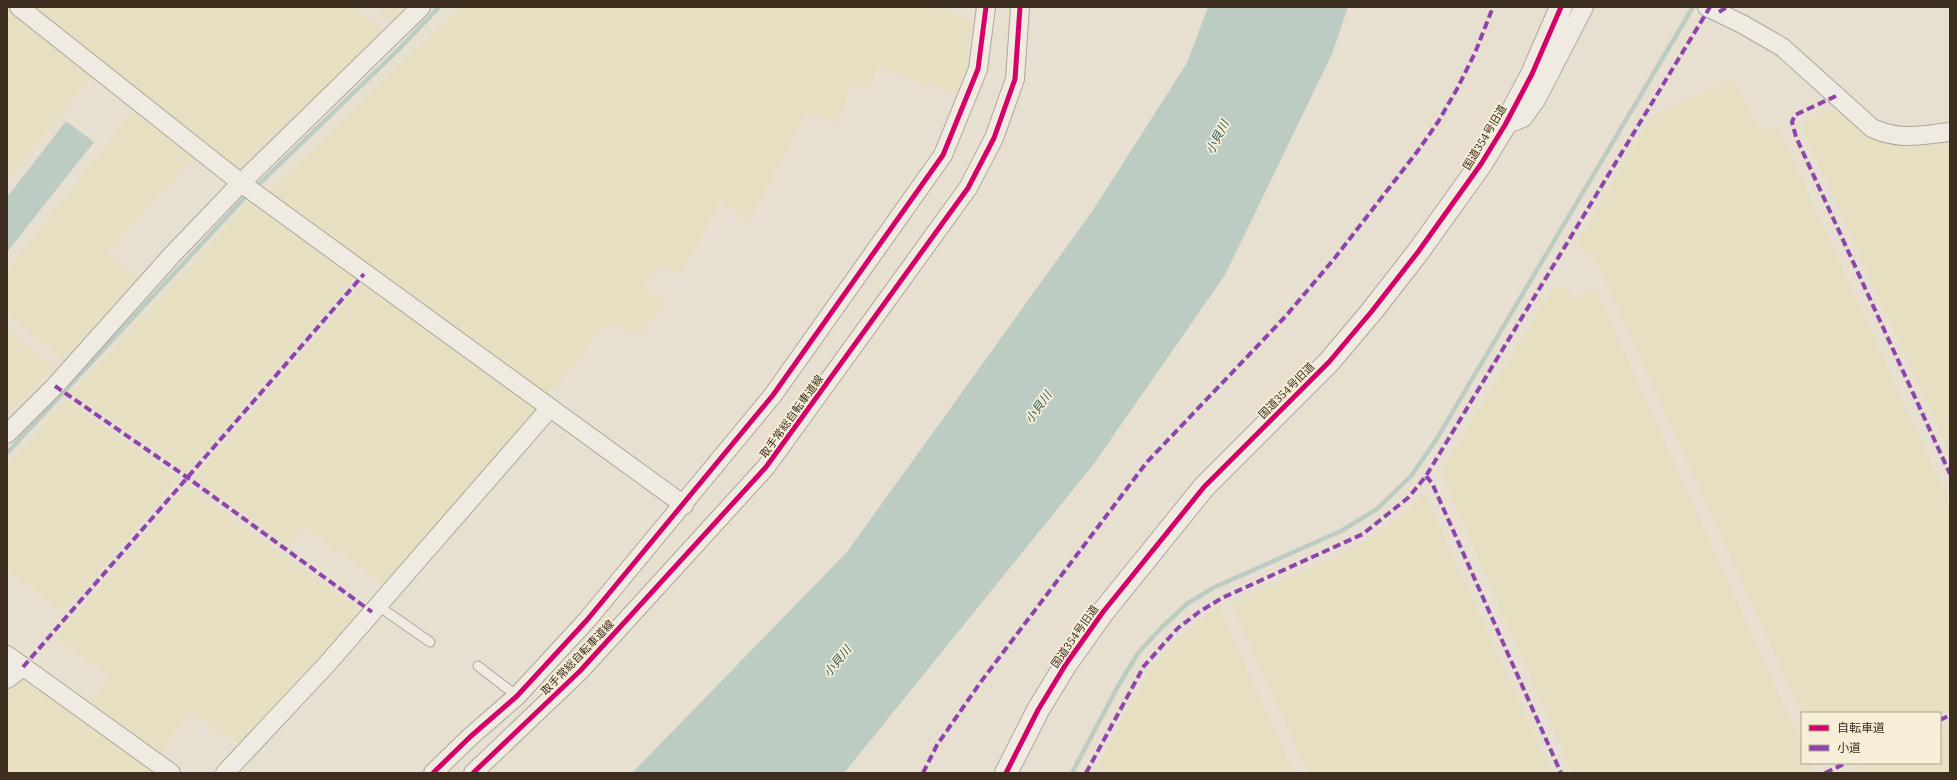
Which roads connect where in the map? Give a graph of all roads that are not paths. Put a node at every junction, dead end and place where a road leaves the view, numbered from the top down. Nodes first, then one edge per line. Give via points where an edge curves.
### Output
1 (19, 7) edge
2 (421, 7) edge
3 (986, 7) edge
4 (1020, 7) edge
5 (1561, 7) edge
6 (1584, 7) edge
7 (1708, 7) edge
8 (1505, 125) junction
9 (1950, 132) edge
10 (241, 183) junction
11 (550, 408) junction
12 (7, 434) edge
13 (684, 505) junction
14 (377, 605) junction
15 (430, 642) dead end
16 (7, 655) edge
17 (478, 666) dead end
18 (23, 667) junction
19 (7, 679) edge
20 (517, 696) junction
21 (171, 773) edge
22 (225, 773) edge
23 (433, 773) edge
24 (473, 773) edge
25 (1006, 773) edge

1 - 10 street
2 - 10 street
3 - 13 street via 978,69 943,155 773,395
4 - 24 street, 取手常総自転車道線 via 1014,79 994,138 968,188 766,467 580,670
5 - 8 street, 国道354号旧道 via 1532,74
6 - 8 street via 1536,100 1523,118
7 - 9 street via 1782,48 1872,128 1887,135 1905,137
8 - 25 street, 国道354号旧道 via 1481,164 1372,311 1329,362 1204,486 1103,612 1066,664 1038,710
10 - 11 street
10 - 12 street via 172,255 55,386
11 - 13 street
11 - 14 street
13 - 20 street via 587,620
14 - 15 lane
14 - 22 street via 328,663
16 - 18 street
17 - 20 lane
18 - 19 street
18 - 21 street
20 - 23 street

